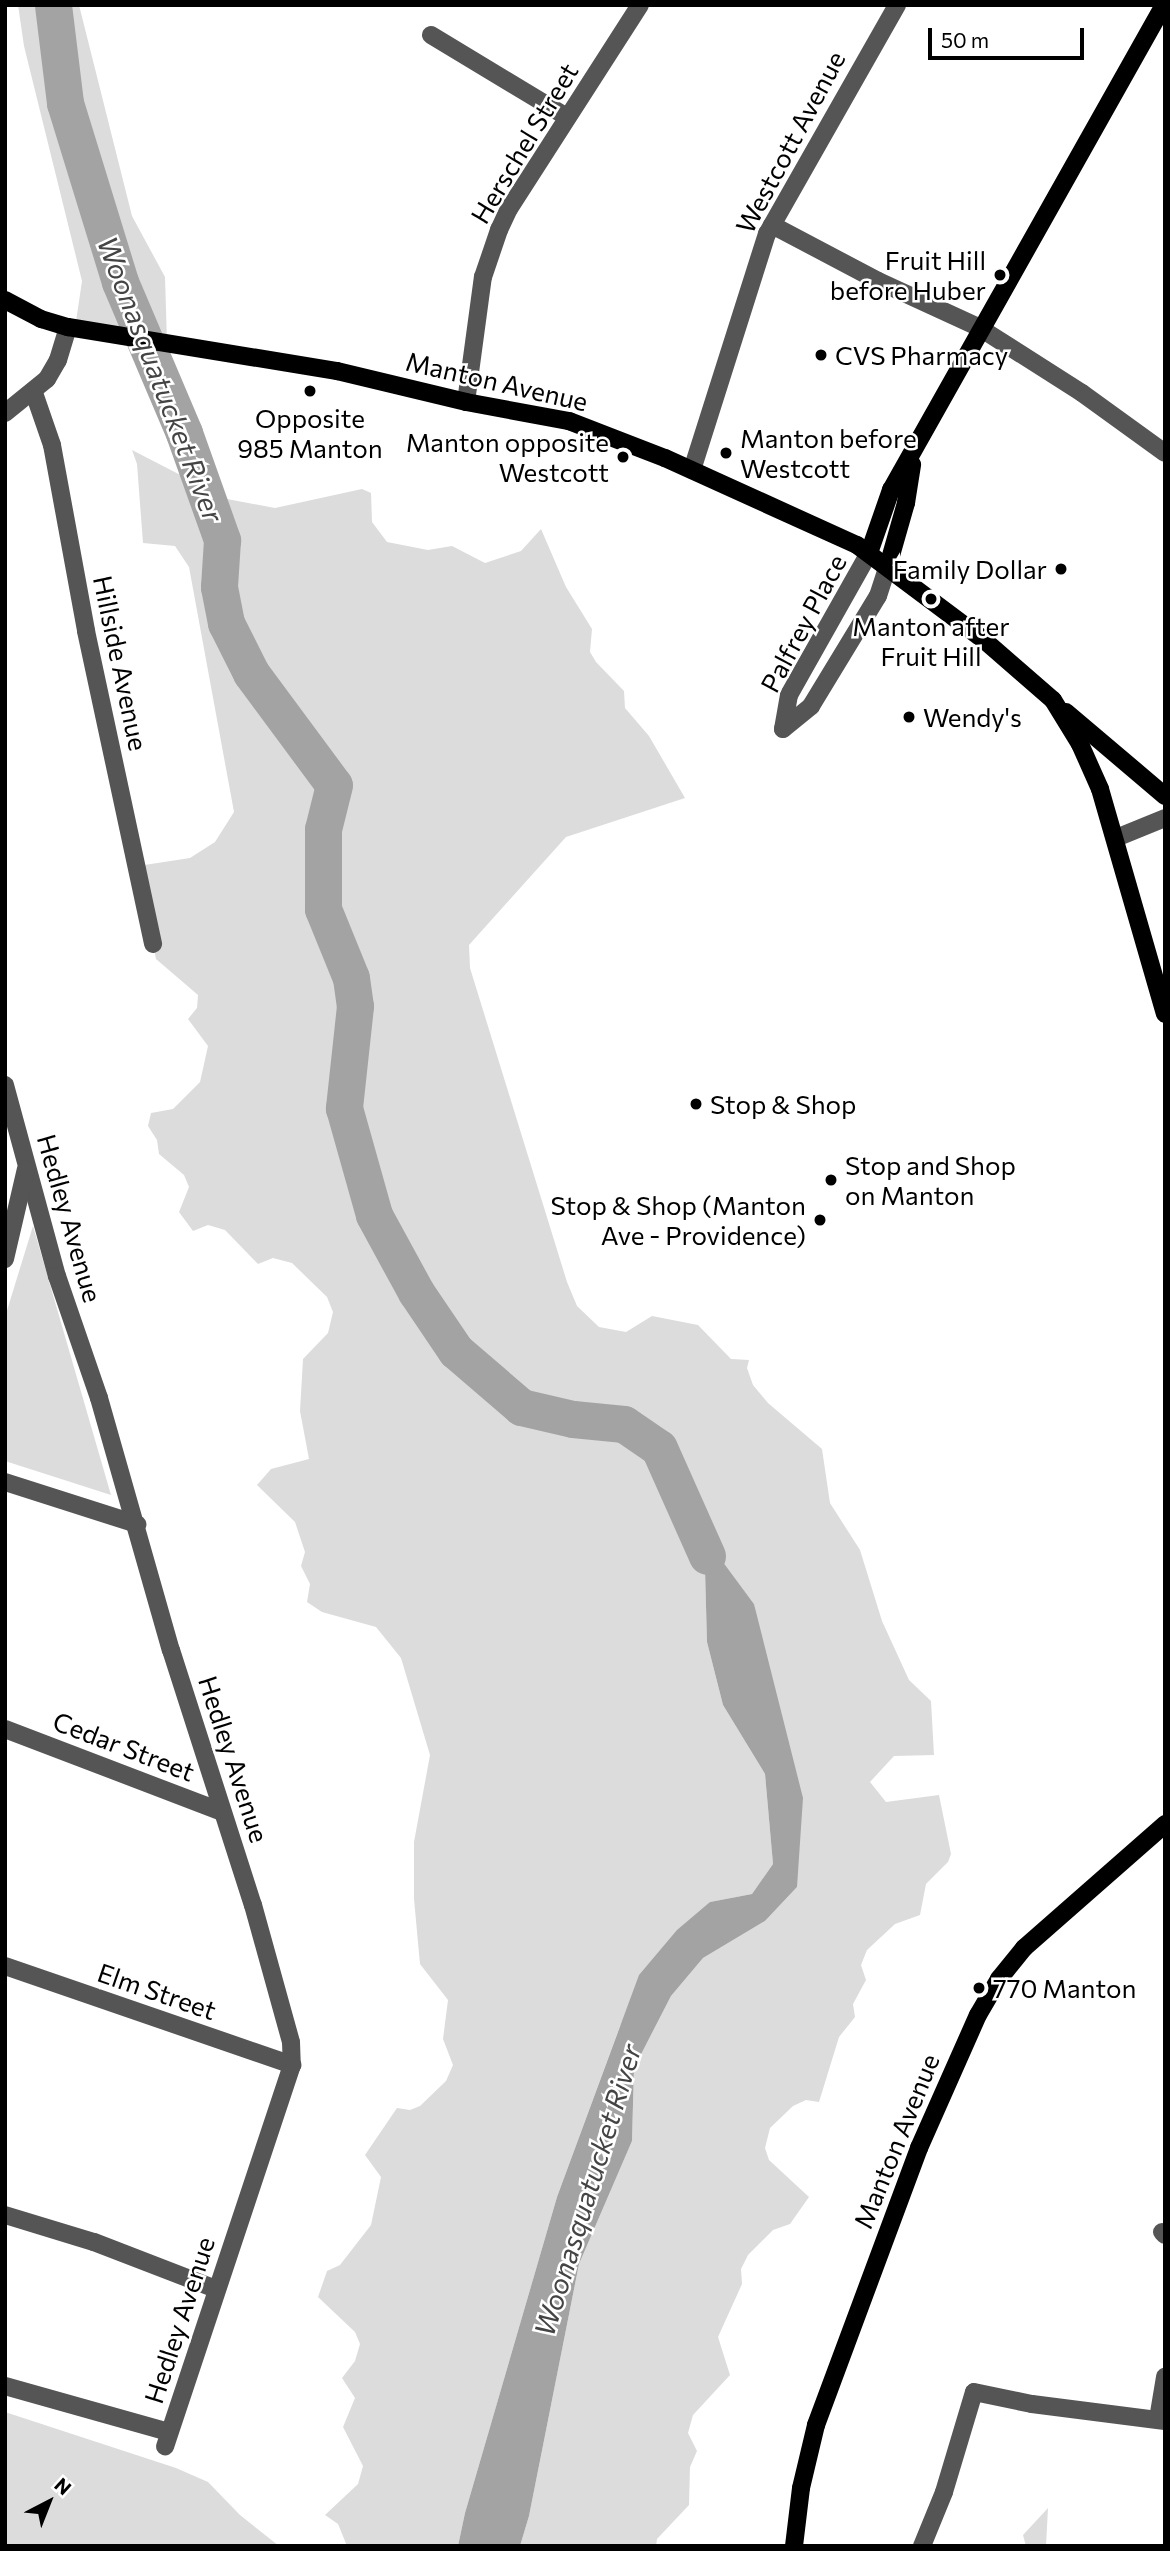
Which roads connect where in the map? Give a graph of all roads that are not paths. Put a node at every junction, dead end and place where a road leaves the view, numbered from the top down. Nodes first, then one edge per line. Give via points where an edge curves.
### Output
1 (640, 5) edge
2 (897, 5) edge
3 (1164, 5) edge
4 (431, 35) dead end
5 (567, 117) junction
6 (772, 225) junction
7 (5, 300) edge
8 (68, 327) junction
9 (980, 328) junction
10 (34, 393) junction
11 (466, 402) junction
12 (5, 413) edge
13 (915, 450) junction
14 (1165, 453) edge
15 (692, 470) junction
16 (869, 553) junction
17 (888, 566) junction
18 (1053, 700) junction
19 (1165, 796) edge
20 (1165, 818) edge
21 (1116, 838) junction
22 (153, 944) dead end
23 (1165, 1014) edge
24 (5, 1085) edge
25 (26, 1165) junction
26 (5, 1259) edge
27 (5, 1482) edge
28 (137, 1524) junction
29 (5, 1729) edge
30 (222, 1812) junction
31 (1165, 1824) edge
32 (5, 1966) edge
33 (292, 2065) junction
34 (5, 2215) edge
35 (216, 2289) junction
36 (1165, 2377) edge
37 (5, 2386) edge
38 (1162, 2420) edge
39 (794, 2546) edge
40 (922, 2546) edge

1 - 5 street, Herschel Street
2 - 6 street, Westcott Avenue
3 - 9 main road
4 - 5 street
5 - 11 street, Herschel Street via 509,209 492,245 483,276
6 - 9 street
6 - 15 street, Westcott Avenue
7 - 8 main road, Manton Avenue
8 - 10 street via 58,360
8 - 11 main road, Manton Avenue via 337,371
9 - 13 main road
9 - 14 street
10 - 12 street
10 - 22 street, Hillside Avenue via 52,445 86,631
11 - 15 main road, Manton Avenue via 569,421
13 - 16 main road via 891,490
13 - 17 main road
15 - 16 main road, Manton Avenue
16 - 17 main road, Manton Avenue
16 - 17 street, Palfrey Place via 789,695 783,729 811,706 878,596
17 - 18 main road, Manton Avenue
18 - 19 main road
18 - 21 main road, Manton Avenue via 1096,778
20 - 21 street
21 - 23 main road, Manton Avenue
24 - 25 street, Hedley Avenue
25 - 26 street
25 - 28 street, Hedley Avenue
27 - 28 street
28 - 30 street, Hedley Avenue
29 - 30 street, Cedar Street
30 - 33 street, Hedley Avenue via 280,1999
31 - 39 main road, Manton Avenue via 1024,1948 978,2015 919,2148 820,2413 806,2459
32 - 33 street, Elm Street
33 - 35 street, Hedley Avenue
34 - 35 street via 94,2242
35 - 37 street, Hedley Avenue via 167,2439
36 - 38 street
38 - 40 street via 974,2392 944,2493

